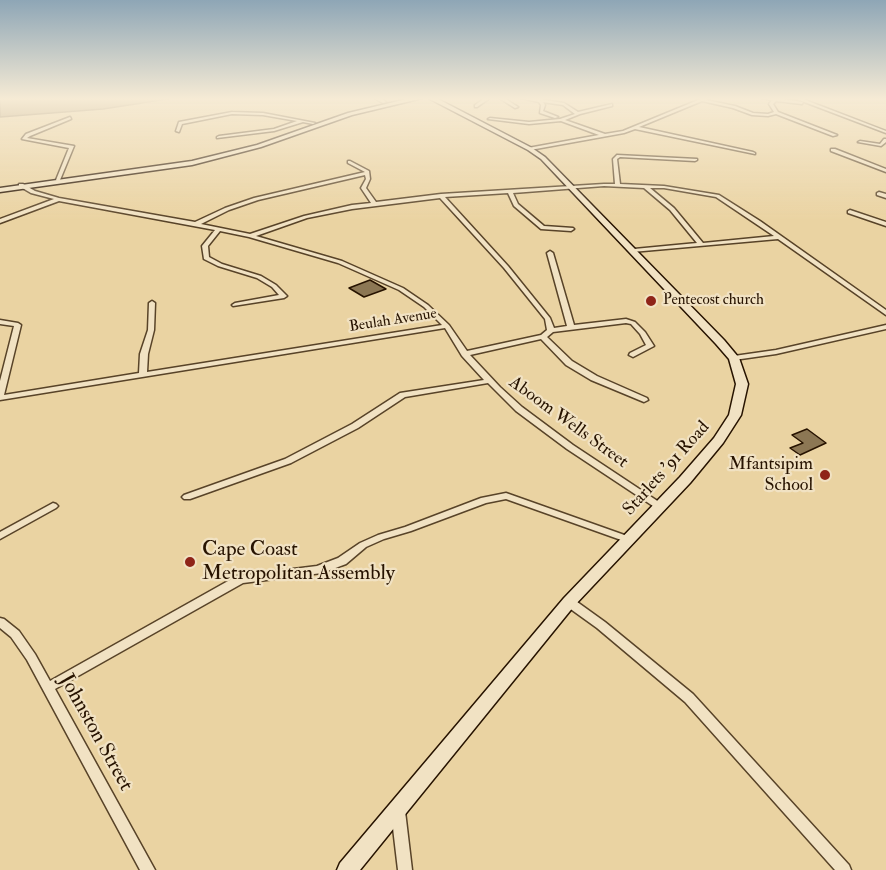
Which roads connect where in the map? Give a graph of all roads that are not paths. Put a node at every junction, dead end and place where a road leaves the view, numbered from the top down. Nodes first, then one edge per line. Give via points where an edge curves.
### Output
1 (24, 139) edge
2 (271, 139) edge
3 (280, 139) edge
4 (512, 139) edge
5 (591, 139) edge
6 (686, 139) edge
7 (886, 140) edge
8 (860, 142) dead end
9 (531, 148) junction
10 (833, 150) dead end
11 (753, 153) dead end
12 (695, 160) dead end
13 (350, 162) dead end
14 (886, 171) edge
15 (368, 173) junction
16 (58, 180) junction
17 (618, 185) junction
18 (22, 186) junction
19 (644, 186) junction
20 (572, 187) junction
21 (0, 188) edge
22 (510, 191) junction
23 (879, 194) dead end
24 (441, 196) junction
25 (886, 196) edge
26 (59, 199) junction
27 (374, 203) junction
28 (850, 212) dead end
29 (0, 221) edge
30 (196, 224) junction
31 (886, 224) edge
32 (219, 229) junction
33 (571, 229) dead end
34 (250, 236) junction
35 (778, 237) junction
36 (702, 245) junction
37 (634, 251) junction
38 (550, 254) dead end
39 (152, 303) dead end
40 (235, 305) dead end
41 (886, 313) edge
42 (0, 322) edge
43 (447, 326) junction
44 (571, 327) junction
45 (886, 327) edge
46 (551, 330) junction
47 (543, 337) junction
48 (465, 354) junction
49 (633, 355) dead end
50 (734, 358) junction
51 (4, 367) edge
52 (142, 374) junction
53 (489, 381) junction
54 (0, 397) edge
55 (644, 400) dead end
56 (187, 497) dead end
57 (53, 506) dead end
58 (659, 506) junction
59 (0, 536) edge
60 (627, 539) junction
61 (569, 603) junction
62 (0, 622) edge
63 (47, 688) junction
64 (398, 808) junction
65 (148, 870) edge
66 (347, 870) edge
67 (405, 870) edge
68 (844, 870) edge

1 - 16 street via 72,147
2 - 16 street via 199,158
3 - 18 street via 217,157 146,171
4 - 9 street, Starlets '91 Road
5 - 9 street
6 - 11 street
7 - 8 street via 881,145
9 - 20 street, Starlets '91 Road
10 - 14 street
12 - 17 street via 619,156 615,159
13 - 15 street
15 - 27 street via 363,188
15 - 30 street via 256,199
16 - 18 street
17 - 19 street
17 - 20 street
18 - 21 street
18 - 26 street, Beulah Avenue
19 - 35 street via 717,196
19 - 36 street via 672,210
20 - 22 street
20 - 37 street, Starlets '91 Road
22 - 24 street
22 - 33 street via 516,205 543,228
23 - 25 street
24 - 27 street
24 - 46 street via 506,267 548,319
26 - 29 street
26 - 30 street, Beulah Avenue
27 - 34 street via 306,217
28 - 31 street
30 - 32 street, Beulah Avenue
32 - 34 street, Beulah Avenue
32 - 40 street via 205,246 206,258 259,277 284,296
34 - 43 street, Beulah Avenue via 366,272 426,306
35 - 36 street
35 - 41 street
36 - 37 street
37 - 50 street, Starlets '91 Road
38 - 44 street
39 - 52 street
42 - 51 street via 18,325
43 - 48 street, Aboom Wells Street
43 - 52 street, Beulah Avenue
44 - 46 street
44 - 49 street via 633,323 650,346
45 - 50 street
46 - 47 street
47 - 48 street
47 - 55 street via 569,363
48 - 53 street, Aboom Wells Street
50 - 58 street, Starlets '91 Road via 742,384 735,415 686,480
51 - 54 street
52 - 54 street, Beulah Avenue
53 - 56 street via 403,395 288,461
53 - 58 street, Aboom Wells Street via 570,447
57 - 59 street
58 - 60 street, Starlets '91 Road
60 - 61 street, Starlets '91 Road
60 - 63 street via 506,496 484,500 381,537 342,561 318,570 241,579
61 - 64 street, Starlets '91 Road
61 - 68 street via 689,698
62 - 63 street, Johnston Street via 26,649
63 - 65 street, Johnston Street
64 - 66 street, Starlets '91 Road
64 - 67 street

